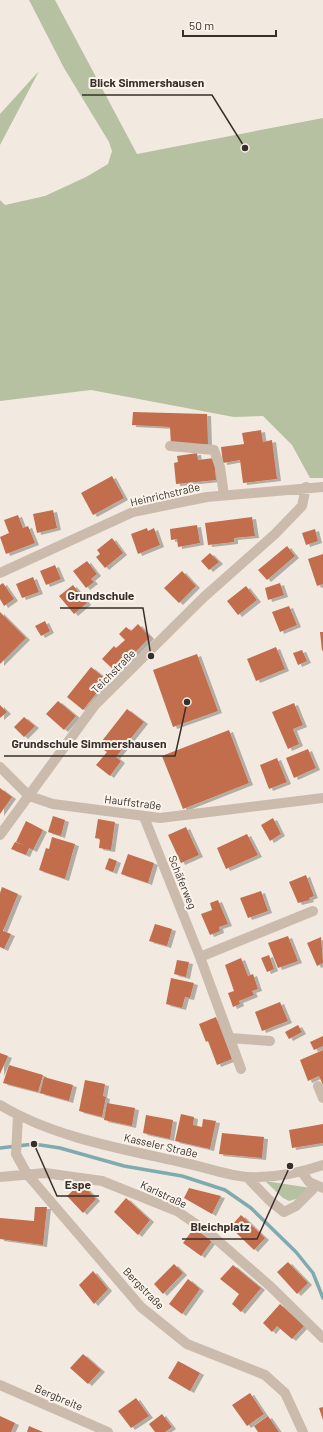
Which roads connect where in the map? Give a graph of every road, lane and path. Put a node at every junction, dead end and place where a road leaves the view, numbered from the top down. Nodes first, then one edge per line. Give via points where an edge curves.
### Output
1 (170, 446) dead end
2 (323, 486) edge
3 (306, 487) junction
4 (224, 495) junction
5 (0, 573) edge
6 (0, 767) edge
7 (29, 796) junction
8 (323, 798) edge
9 (144, 817) junction
10 (0, 835) edge
11 (313, 911) dead end
12 (200, 956) junction
13 (230, 1038) junction
14 (270, 1041) dead end
15 (241, 1069) dead end
16 (318, 1086) dead end
17 (323, 1098) edge
18 (0, 1105) edge
19 (18, 1116) junction
20 (323, 1166) edge
21 (302, 1172) junction
22 (27, 1174) junction
23 (0, 1177) edge
24 (248, 1177) junction
25 (320, 1187) edge
26 (323, 1338) edge
27 (0, 1385) edge
28 (108, 1432) edge
29 (303, 1432) edge

1 - 4 street via 214,450 220,467
2 - 3 street, Heinrichstraße
3 - 4 street, Heinrichstraße
3 - 7 street, Teichstraße via 302,506 275,534 204,597 95,705
4 - 5 street, Heinrichstraße via 133,512
6 - 7 street, Hauffstraße
7 - 9 street, Hauffstraße via 53,804
7 - 10 street, Teichstraße
8 - 9 street, Hauffstraße via 160,818
9 - 12 street, Schäferweg
11 - 12 street
12 - 13 street, Schäferweg
13 - 14 street
13 - 15 street, Schäferweg
16 - 17 street
18 - 19 street, Kasseler Straße
19 - 22 street, Bergstraße via 16,1154
19 - 24 street, Kasseler Straße via 58,1132
20 - 21 street, Kasseler Straße
21 - 24 street, Kasseler Straße
21 - 25 street via 309,1182
22 - 23 street, Karlstraße
22 - 26 street, Karlstraße via 45,1173 102,1181 177,1211 209,1233 270,1286
22 - 29 street, Bergstraße via 141,1307 186,1344 265,1375 285,1393
24 - 25 street via 268,1200 284,1212
27 - 28 street, Bergbreite

